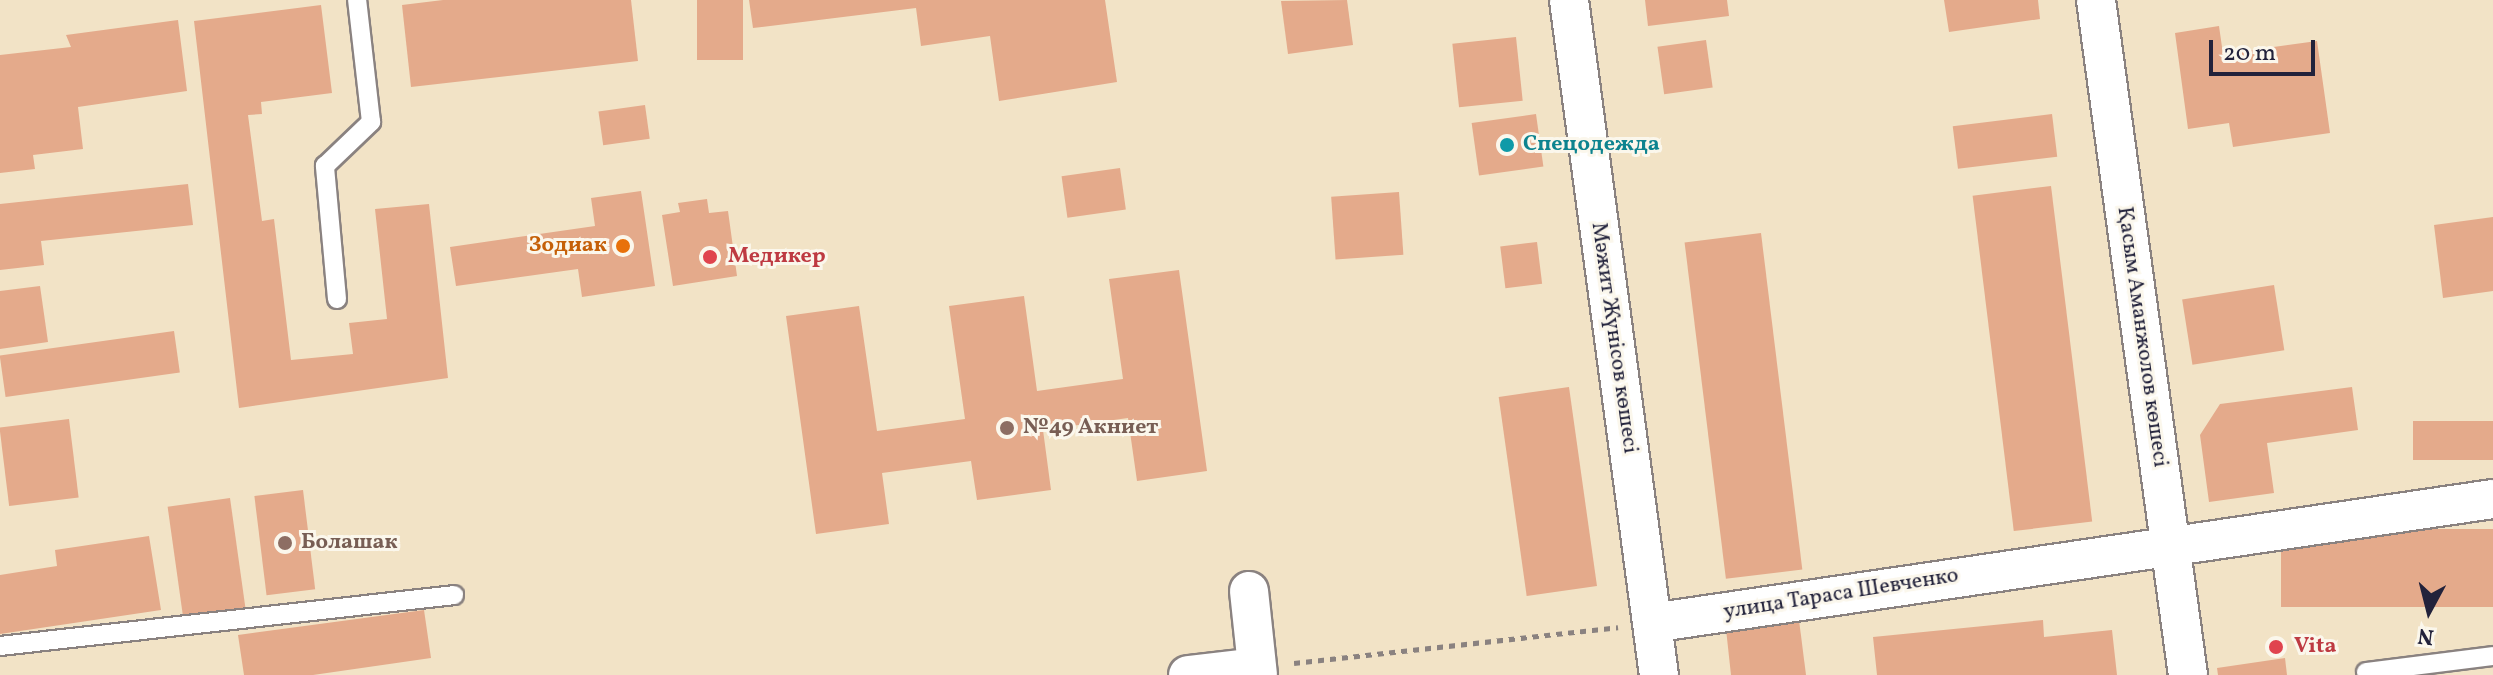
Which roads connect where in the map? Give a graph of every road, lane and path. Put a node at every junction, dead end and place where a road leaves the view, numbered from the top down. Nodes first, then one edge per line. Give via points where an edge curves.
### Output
1 (357, 0) edge
2 (1569, 0) edge
3 (2096, 0) edge
4 (337, 299) dead end
5 (2493, 499) edge
6 (2171, 543) junction
7 (1249, 591) dead end
8 (454, 595) dead end
9 (1652, 623) junction
10 (0, 646) edge
11 (2493, 656) edge
12 (1257, 671) edge
13 (2366, 672) dead end
14 (1188, 675) edge
15 (1659, 675) edge
16 (2188, 675) edge

1 - 4 lane via 371,122 325,166
2 - 9 street, Мәжит Жүнісов көшесі
3 - 6 street, Қасым Аманжолов көшесі
5 - 6 street, улица Тараса Шевченко
6 - 9 street, улица Тараса Шевченко
6 - 16 street, Қасым Аманжолов көшесі
7 - 12 street
8 - 10 lane
9 - 12 path
9 - 15 street, Мәжит Жүнісов көшесі
11 - 13 lane
12 - 14 street

